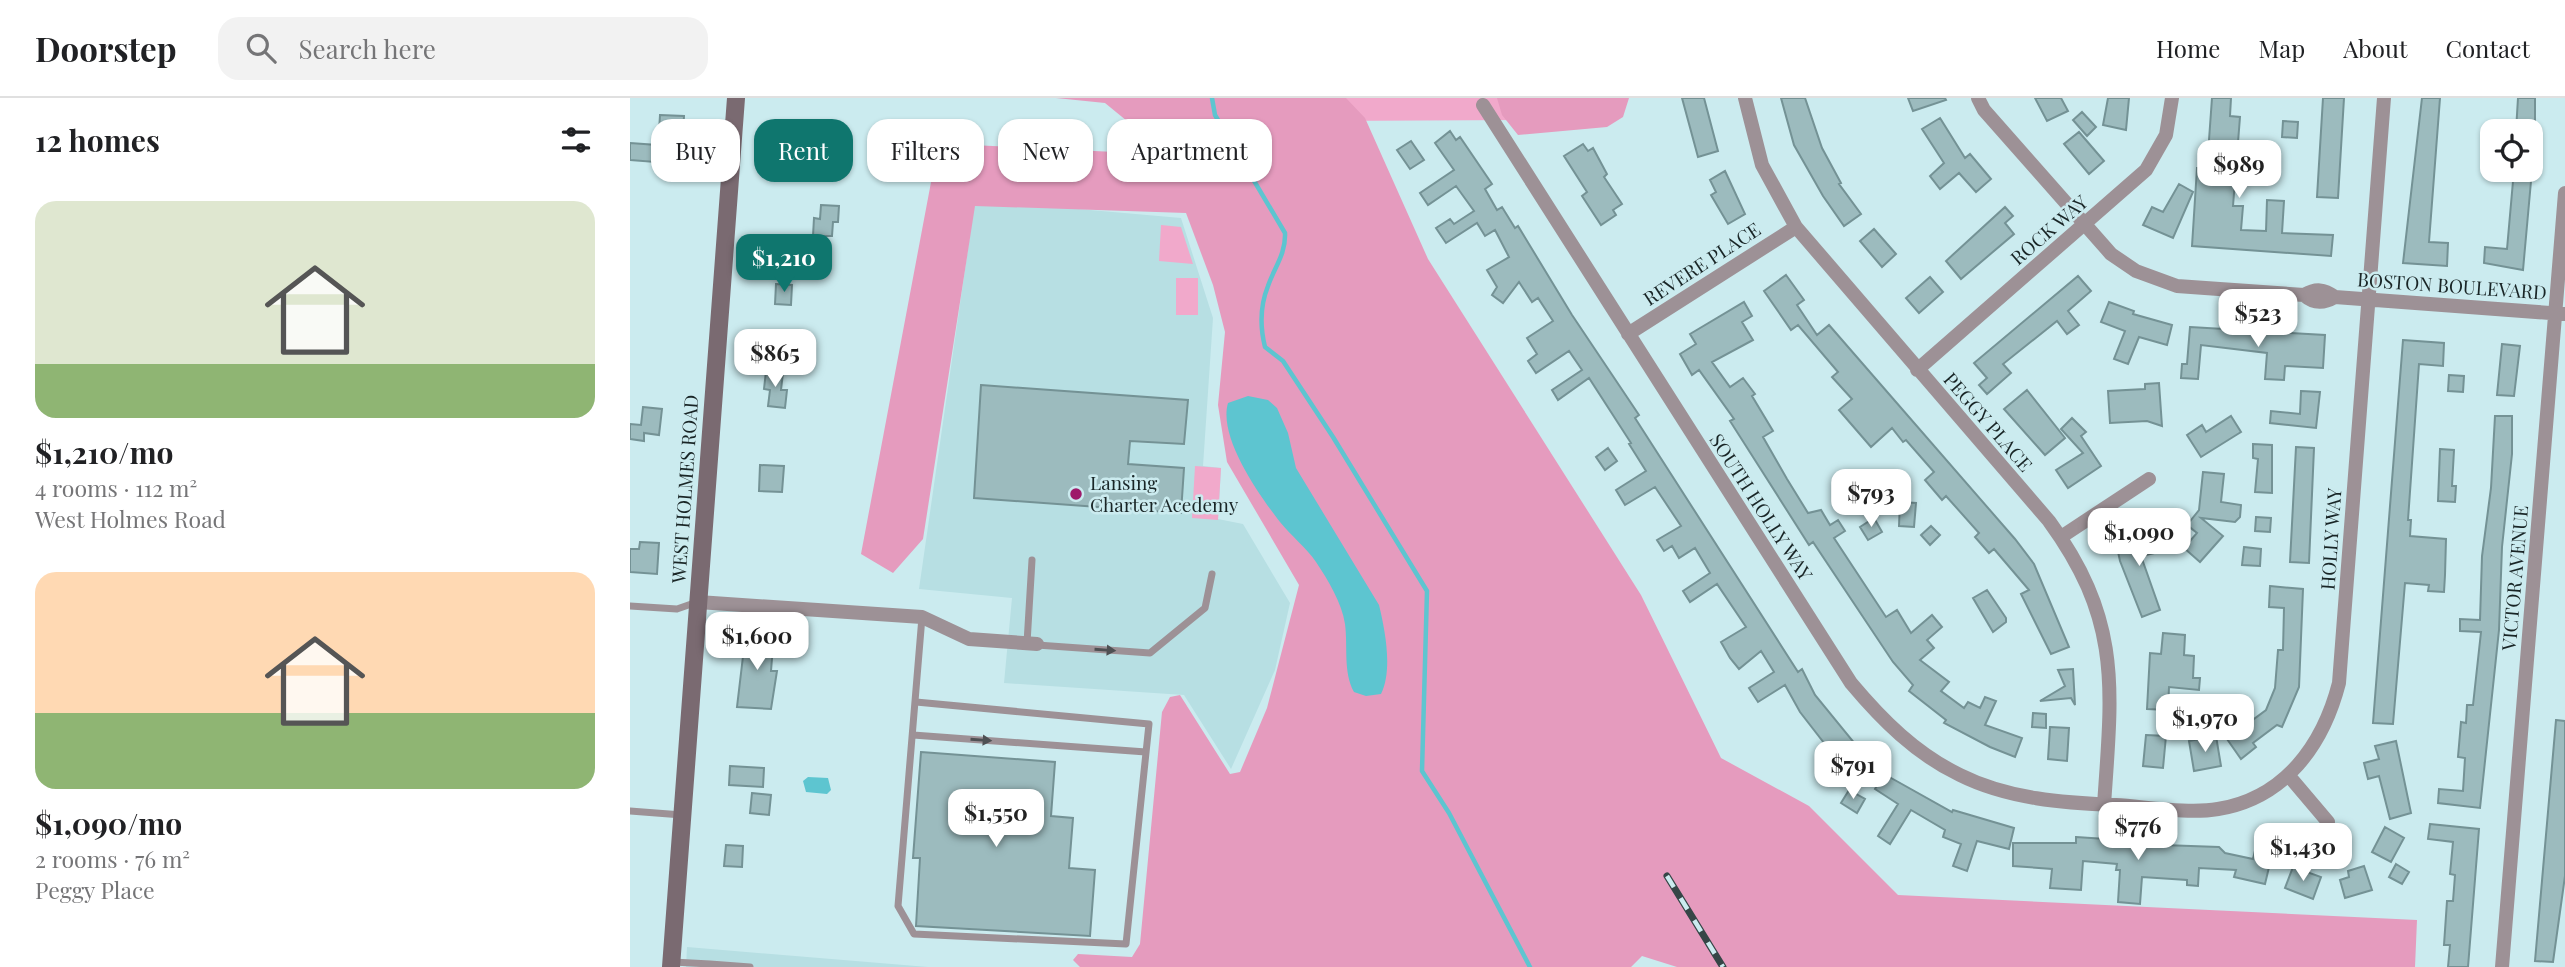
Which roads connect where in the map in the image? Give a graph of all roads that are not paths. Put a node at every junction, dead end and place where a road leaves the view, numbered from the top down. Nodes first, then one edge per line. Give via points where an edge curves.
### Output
1 (736, 98) edge
2 (1745, 98) edge
3 (1978, 98) edge
4 (2172, 98) edge
5 (2384, 98) edge
6 (1483, 105) dead end
7 (2565, 193) edge
8 (2084, 225) junction
9 (1796, 227) junction
10 (2368, 299) junction
11 (2560, 313) edge
12 (1628, 334) junction
13 (1917, 370) junction
14 (2149, 479) dead end
15 (2061, 537) junction
16 (1032, 560) dead end
17 (1212, 574) dead end
18 (698, 602) junction
19 (630, 606) edge
20 (922, 617) junction
21 (1032, 644) junction
22 (916, 702) junction
23 (913, 735) junction
24 (1146, 752) junction
25 (2290, 776) junction
26 (2104, 805) junction
27 (630, 811) edge
28 (682, 815) junction
29 (2328, 822) dead end
30 (671, 964) edge
31 (710, 966) edge
32 (750, 967) edge
33 (2502, 967) edge

1 - 18 street, WEST HOLMES ROAD
2 - 9 street, PEGGY PLACE via 1762,165
3 - 8 street, BOSTON BOULEVARD
4 - 8 street, ROCK WAY via 2166,135 2146,170
5 - 10 street, HOLLY WAY
6 - 12 street, SOUTH HOLLY WAY
7 - 11 street, VICTOR AVENUE
8 - 10 street, BOSTON BOULEVARD via 2111,254 2156,280 2304,295 2326,291 2335,297
8 - 13 street, ROCK WAY
9 - 12 street, REVERE PLACE
9 - 13 street, PEGGY PLACE
10 - 11 street, BOSTON BOULEVARD
10 - 25 street, HOLLY WAY via 2339,683 2330,716
11 - 33 street, VICTOR AVENUE
12 - 26 street, SOUTH HOLLY WAY via 1851,683 1876,714 1915,748 1961,776 2045,800
13 - 15 street, PEGGY PLACE
14 - 15 street
15 - 26 street, PEGGY PLACE via 2091,594 2110,663 2112,700
16 - 21 lane
21 -> 17 lane via 1150,653 1205,608
18 - 19 lane via 677,609
18 - 20 street
18 - 28 street, WEST HOLMES ROAD
20 - 21 street via 969,639
20 - 22 lane
22 - 23 lane
22 - 24 lane via 1149,724
23 -> 24 lane
23 - 24 lane via 898,906 914,934 1126,944
25 - 26 street, HOLLY WAY via 2271,790 2217,810
25 - 29 street
27 - 28 lane
28 - 30 street, WEST HOLMES ROAD
30 - 31 lane
31 - 32 lane

